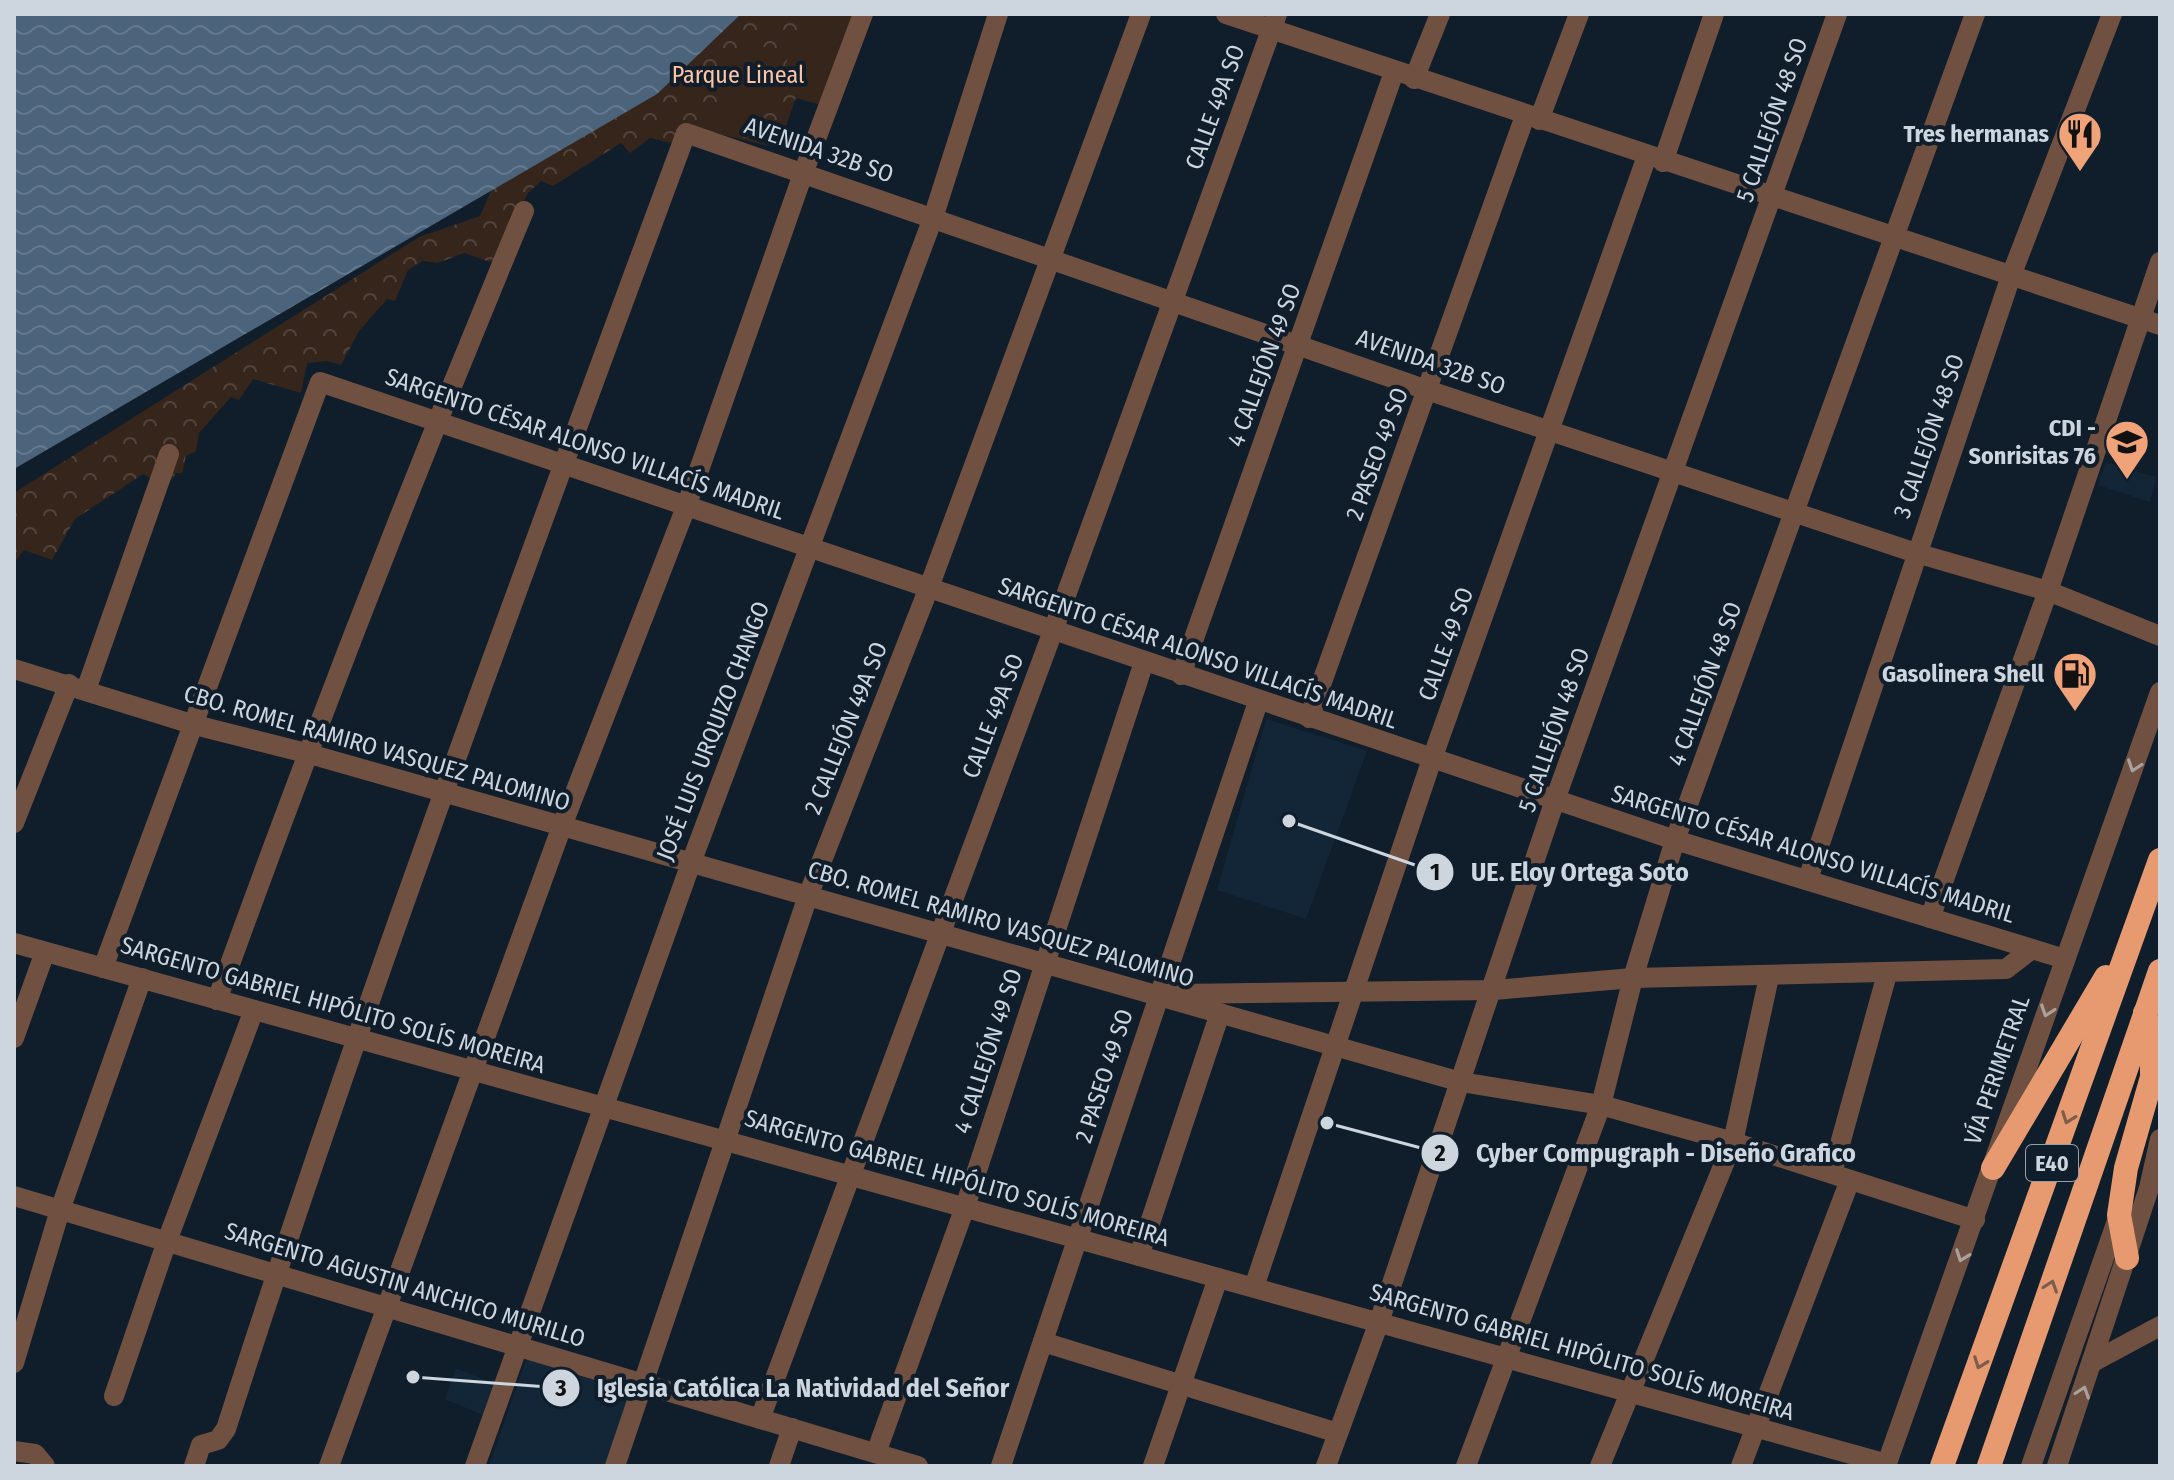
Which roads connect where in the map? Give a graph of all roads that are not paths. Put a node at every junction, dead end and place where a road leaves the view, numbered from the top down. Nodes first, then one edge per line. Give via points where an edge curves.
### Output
1 (863, 14) edge
2 (998, 14) edge
3 (1141, 14) edge
4 (1226, 14) edge
5 (1440, 14) edge
6 (1579, 14) edge
7 (1714, 14) edge
8 (1837, 14) edge
9 (1975, 14) edge
10 (2112, 14) edge
11 (1274, 22) edge
12 (1394, 72) junction
13 (1414, 79) junction
14 (1532, 118) junction
15 (1655, 159) junction
16 (804, 171) junction
17 (1773, 198) junction
18 (524, 211) dead end
19 (933, 218) junction
20 (1894, 238) junction
21 (1051, 259) junction
22 (2160, 262) edge
23 (2011, 276) junction
24 (1171, 302) junction
25 (2140, 319) junction
26 (2160, 325) edge
27 (1299, 345) junction
28 (1427, 390) junction
29 (436, 421) junction
30 (1552, 429) junction
31 (169, 454) dead end
32 (563, 466) junction
33 (1673, 471) junction
34 (686, 507) junction
35 (1796, 513) junction
36 (810, 548) junction
37 (1916, 553) junction
38 (928, 590) junction
39 (2048, 591) junction
40 (1053, 631) junction
41 (2160, 636) edge
42 (1144, 662) junction
43 (14, 669) edge
44 (1181, 675) junction
45 (78, 687) junction
46 (2160, 692) edge
47 (1258, 702) junction
48 (1309, 718) junction
49 (195, 725) junction
50 (306, 753) junction
51 (1432, 759) junction
52 (443, 792) junction
53 (1555, 800) junction
54 (14, 823) edge
55 (562, 826) junction
56 (1675, 840) junction
57 (2160, 860) edge
58 (691, 863) junction
59 (1808, 879) junction
60 (808, 896) junction
61 (2142, 912) junction
62 (1930, 918) junction
63 (939, 933) junction
64 (14, 943) edge
65 (2032, 949) junction
66 (45, 952) junction
67 (2065, 959) junction
68 (1044, 963) junction
69 (103, 968) junction
70 (2160, 971) edge
71 (1887, 974) junction
72 (1769, 977) junction
73 (142, 978) junction
74 (1633, 978) junction
75 (1356, 989) junction
76 (1494, 990) junction
77 (1157, 995) junction
78 (217, 1000) junction
79 (254, 1010) junction
80 (2145, 1012) junction
81 (1220, 1013) junction
82 (14, 1038) edge
83 (357, 1039) junction
84 (1336, 1046) junction
85 (475, 1071) junction
86 (1461, 1082) junction
87 (1601, 1105) junction
88 (606, 1108) junction
89 (2160, 1139) edge
90 (725, 1141) junction
91 (1733, 1142) junction
92 (1993, 1168) junction
93 (852, 1176) junction
94 (1841, 1176) junction
95 (14, 1196) edge
96 (965, 1207) junction
97 (60, 1210) junction
98 (2119, 1215) junction
99 (1975, 1220) junction
100 (1079, 1239) junction
101 (167, 1241) junction
102 (1139, 1256) junction
103 (2127, 1258) junction
104 (276, 1274) junction
105 (1218, 1278) junction
106 (1254, 1287) junction
107 (386, 1307) junction
108 (1379, 1322) junction
109 (2160, 1326) edge
110 (1043, 1342) junction
111 (518, 1346) junction
112 (1508, 1358) junction
113 (2093, 1362) junction
114 (14, 1363) edge
115 (643, 1384) junction
116 (1181, 1384) junction
117 (1629, 1392) junction
118 (114, 1396) dead end
119 (760, 1419) junction
120 (1755, 1427) junction
121 (792, 1428) junction
122 (1338, 1433) junction
123 (14, 1451) edge
124 (876, 1453) junction
125 (1887, 1465) edge
126 (45, 1466) edge
127 (194, 1466) edge
128 (329, 1466) edge
129 (475, 1466) edge
130 (615, 1466) edge
131 (779, 1466) edge
132 (918, 1466) edge
133 (1001, 1466) edge
134 (1153, 1466) edge
135 (1326, 1466) edge
136 (1466, 1466) edge
137 (1600, 1466) edge
138 (1741, 1466) edge
139 (1942, 1466) edge
140 (1989, 1466) edge
141 (2031, 1466) edge
142 (2057, 1466) edge

1 - 16 street
2 - 19 street, JOSÉ LUIS URQUIZO CHANGO
3 - 21 street, 2 CALLEJÓN 49A SO
4 - 11 street
5 - 13 street
6 - 14 street, 2 PASEO 49 SO
7 - 15 street, CALLE 49 SO
8 - 17 street, 5 CALLEJÓN 48 SO
9 - 20 street, 4 CALLEJÓN 48 SO
10 - 23 street, 3 CALLEJÓN 48 SO
11 - 12 street
11 - 24 street, CALLE 49A SO
12 - 13 street
12 - 27 street, 4 CALLEJÓN 49 SO
13 - 14 street
14 - 15 street
14 - 28 street, 2 PASEO 49 SO
15 - 17 street
15 - 30 street, CALLE 49 SO
16 - 19 street, AVENIDA 32B SO
16 - 32 street, AVENIDA 32B SO via 686,133
16 - 34 street
17 - 20 street
17 - 33 street, 5 CALLEJÓN 48 SO
18 - 29 street
19 - 21 street, AVENIDA 32B SO
19 - 36 street, JOSÉ LUIS URQUIZO CHANGO
20 - 23 street
20 - 35 street, 4 CALLEJÓN 48 SO
21 - 24 street, AVENIDA 32B SO
21 - 38 street, 2 CALLEJÓN 49A SO
22 - 25 street
23 - 25 street
23 - 37 street, 3 CALLEJÓN 48 SO
24 - 27 street, AVENIDA 32B SO
24 - 40 street, CALLE 49A SO
25 - 26 street
25 - 39 street
27 - 28 street, AVENIDA 32B SO
27 - 44 street, 4 CALLEJÓN 49 SO
28 - 30 street, AVENIDA 32B SO
28 - 48 street, 2 PASEO 49 SO
29 - 32 street, SARGENTO CÉSAR ALONSO VILLACÍS MADRIL
29 - 49 street, SARGENTO CÉSAR ALONSO VILLACÍS MADRIL via 320,382
29 - 50 street
30 - 33 street, AVENIDA 32B SO
30 - 51 street, CALLE 49 SO
31 - 45 street
32 - 34 street, SARGENTO CÉSAR ALONSO VILLACÍS MADRIL
32 - 52 street
33 - 35 street, AVENIDA 32B SO
33 - 53 street, 5 CALLEJÓN 48 SO
34 - 36 street, SARGENTO CÉSAR ALONSO VILLACÍS MADRIL
34 - 55 street
35 - 37 street, AVENIDA 32B SO
35 - 56 street, 4 CALLEJÓN 48 SO
36 - 38 street, SARGENTO CÉSAR ALONSO VILLACÍS MADRIL
36 - 58 street, JOSÉ LUIS URQUIZO CHANGO
37 - 39 street, AVENIDA 32B SO
37 - 59 street, 3 CALLEJÓN 48 SO
38 - 40 street, SARGENTO CÉSAR ALONSO VILLACÍS MADRIL
38 - 60 street, 2 CALLEJÓN 49A SO
39 - 41 street, AVENIDA 32B SO
39 - 62 street
40 - 42 street, SARGENTO CÉSAR ALONSO VILLACÍS MADRIL
40 - 63 street, CALLE 49A SO
42 - 44 street, SARGENTO CÉSAR ALONSO VILLACÍS MADRIL
42 - 68 street, 4 CALLEJÓN 49 SO
43 - 45 street, CBO. ROMEL RAMIRO VASQUEZ PALOMINO
44 - 47 street, SARGENTO CÉSAR ALONSO VILLACÍS MADRIL
45 - 49 street, CBO. ROMEL RAMIRO VASQUEZ PALOMINO
45 - 54 street
46 -> 67 street, VÍA PERIMETRAL / E40
47 - 48 street, SARGENTO CÉSAR ALONSO VILLACÍS MADRIL
47 - 77 street, 2 PASEO 49 SO
48 - 51 street, SARGENTO CÉSAR ALONSO VILLACÍS MADRIL
49 - 50 street, CBO. ROMEL RAMIRO VASQUEZ PALOMINO
49 - 69 street
50 - 52 street, CBO. ROMEL RAMIRO VASQUEZ PALOMINO
50 - 78 street
51 - 53 street, SARGENTO CÉSAR ALONSO VILLACÍS MADRIL
51 - 75 street, CALLE 49 SO
52 - 55 street, CBO. ROMEL RAMIRO VASQUEZ PALOMINO
52 - 83 street
53 - 56 street, SARGENTO CÉSAR ALONSO VILLACÍS MADRIL
53 - 76 street, 5 CALLEJÓN 48 SO
55 - 58 street, CBO. ROMEL RAMIRO VASQUEZ PALOMINO
55 - 85 street
56 - 59 street, SARGENTO CÉSAR ALONSO VILLACÍS MADRIL
56 - 74 street, 4 CALLEJÓN 48 SO
57 - 61 highway, E40
58 - 60 street, CBO. ROMEL RAMIRO VASQUEZ PALOMINO
58 - 88 street, JOSÉ LUIS URQUIZO CHANGO
59 - 62 street, SARGENTO CÉSAR ALONSO VILLACÍS MADRIL
60 - 63 street, CBO. ROMEL RAMIRO VASQUEZ PALOMINO
60 - 90 street, 2 CALLEJÓN 49A SO
61 - 92 highway
61 -> 139 highway, E40
62 - 65 street, SARGENTO CÉSAR ALONSO VILLACÍS MADRIL
63 - 68 street, CBO. ROMEL RAMIRO VASQUEZ PALOMINO
63 - 93 street, CALLE 49A SO
64 - 66 street, SARGENTO GABRIEL HIPÓLITO SOLÍS MOREIRA
65 - 67 street, SARGENTO CÉSAR ALONSO VILLACÍS MADRIL
65 - 71 street via 2006,969
66 - 69 street, SARGENTO GABRIEL HIPÓLITO SOLÍS MOREIRA
66 - 82 street
67 -> 92 street, VÍA PERIMETRAL / E40
68 - 77 street, CBO. ROMEL RAMIRO VASQUEZ PALOMINO
68 - 96 street, 4 CALLEJÓN 49 SO
69 - 73 street, SARGENTO GABRIEL HIPÓLITO SOLÍS MOREIRA
70 - 80 highway, E40
71 - 72 street
71 - 94 street
72 - 74 street
72 - 91 street
73 - 78 street, SARGENTO GABRIEL HIPÓLITO SOLÍS MOREIRA
73 - 97 street
74 - 76 street
74 - 87 street, 4 CALLEJÓN 48 SO
75 - 76 street
75 - 77 street
75 - 84 street, CALLE 49 SO
76 - 86 street, 5 CALLEJÓN 48 SO
77 - 81 street, CBO. ROMEL RAMIRO VASQUEZ PALOMINO
77 - 100 street, 2 PASEO 49 SO
78 - 79 street, SARGENTO GABRIEL HIPÓLITO SOLÍS MOREIRA
79 - 83 street, SARGENTO GABRIEL HIPÓLITO SOLÍS MOREIRA
79 - 101 street
80 - 98 highway via 2152,1077 2126,1168
140 -> 80 highway, E40
81 - 84 street, CBO. ROMEL RAMIRO VASQUEZ PALOMINO
81 - 102 street
83 - 85 street, SARGENTO GABRIEL HIPÓLITO SOLÍS MOREIRA
83 - 104 street
84 - 86 street, CBO. ROMEL RAMIRO VASQUEZ PALOMINO
84 - 106 street, CALLE 49 SO
85 - 88 street, SARGENTO GABRIEL HIPÓLITO SOLÍS MOREIRA
85 - 107 street
86 - 87 street, CBO. ROMEL RAMIRO VASQUEZ PALOMINO
86 - 108 street, 5 CALLEJÓN 48 SO
87 - 91 street, CBO. ROMEL RAMIRO VASQUEZ PALOMINO
87 - 112 street, 4 CALLEJÓN 48 SO
88 - 90 street, SARGENTO GABRIEL HIPÓLITO SOLÍS MOREIRA
88 - 111 street, JOSÉ LUIS URQUIZO CHANGO
89 - 103 street
90 - 93 street, SARGENTO GABRIEL HIPÓLITO SOLÍS MOREIRA
90 - 115 street, 2 CALLEJÓN 49A SO
91 - 94 street, CBO. ROMEL RAMIRO VASQUEZ PALOMINO
91 - 117 street
92 - 99 street, VÍA PERIMETRAL / E40
93 - 96 street, SARGENTO GABRIEL HIPÓLITO SOLÍS MOREIRA
93 - 119 street, CALLE 49A SO
94 - 99 street, CBO. ROMEL RAMIRO VASQUEZ PALOMINO
94 - 120 street
95 - 97 street, SARGENTO AGUSTIN ANCHICO MURILLO
96 - 100 street, SARGENTO GABRIEL HIPÓLITO SOLÍS MOREIRA
96 - 124 street, 4 CALLEJÓN 49 SO
97 - 101 street, SARGENTO AGUSTIN ANCHICO MURILLO
97 - 114 street
98 - 103 highway
98 - 141 street
99 -> 125 street, VÍA PERIMETRAL / E40
100 - 102 street, SARGENTO GABRIEL HIPÓLITO SOLÍS MOREIRA
100 - 110 street, 2 PASEO 49 SO
101 - 104 street, SARGENTO AGUSTIN ANCHICO MURILLO
101 - 118 street
102 - 105 street, SARGENTO GABRIEL HIPÓLITO SOLÍS MOREIRA
103 - 113 street
104 - 107 street, SARGENTO AGUSTIN ANCHICO MURILLO
104 - 127 street via 223,1436 201,1445
105 - 106 street, SARGENTO GABRIEL HIPÓLITO SOLÍS MOREIRA
105 - 116 street
106 - 108 street, SARGENTO GABRIEL HIPÓLITO SOLÍS MOREIRA
107 - 111 street, SARGENTO AGUSTIN ANCHICO MURILLO
107 - 128 street
108 - 112 street, SARGENTO GABRIEL HIPÓLITO SOLÍS MOREIRA
108 - 122 street, 5 CALLEJÓN 48 SO
109 - 113 street
110 - 116 street
110 - 133 street, 2 PASEO 49 SO
111 - 115 street, SARGENTO AGUSTIN ANCHICO MURILLO
111 - 129 street, JOSÉ LUIS URQUIZO CHANGO
112 - 117 street, SARGENTO GABRIEL HIPÓLITO SOLÍS MOREIRA
112 - 136 street, 4 CALLEJÓN 48 SO
142 -> 113 street
115 - 119 street, SARGENTO AGUSTIN ANCHICO MURILLO
115 - 130 street, 2 CALLEJÓN 49A SO
116 - 122 street
116 - 134 street
117 - 120 street, SARGENTO GABRIEL HIPÓLITO SOLÍS MOREIRA
117 - 137 street
119 - 121 street, SARGENTO AGUSTIN ANCHICO MURILLO
120 - 125 street, SARGENTO GABRIEL HIPÓLITO SOLÍS MOREIRA
120 - 138 street
121 - 124 street, SARGENTO AGUSTIN ANCHICO MURILLO
121 - 131 street
122 - 135 street, 5 CALLEJÓN 48 SO
123 - 126 street via 35,1454
124 - 132 street, SARGENTO AGUSTIN ANCHICO MURILLO

